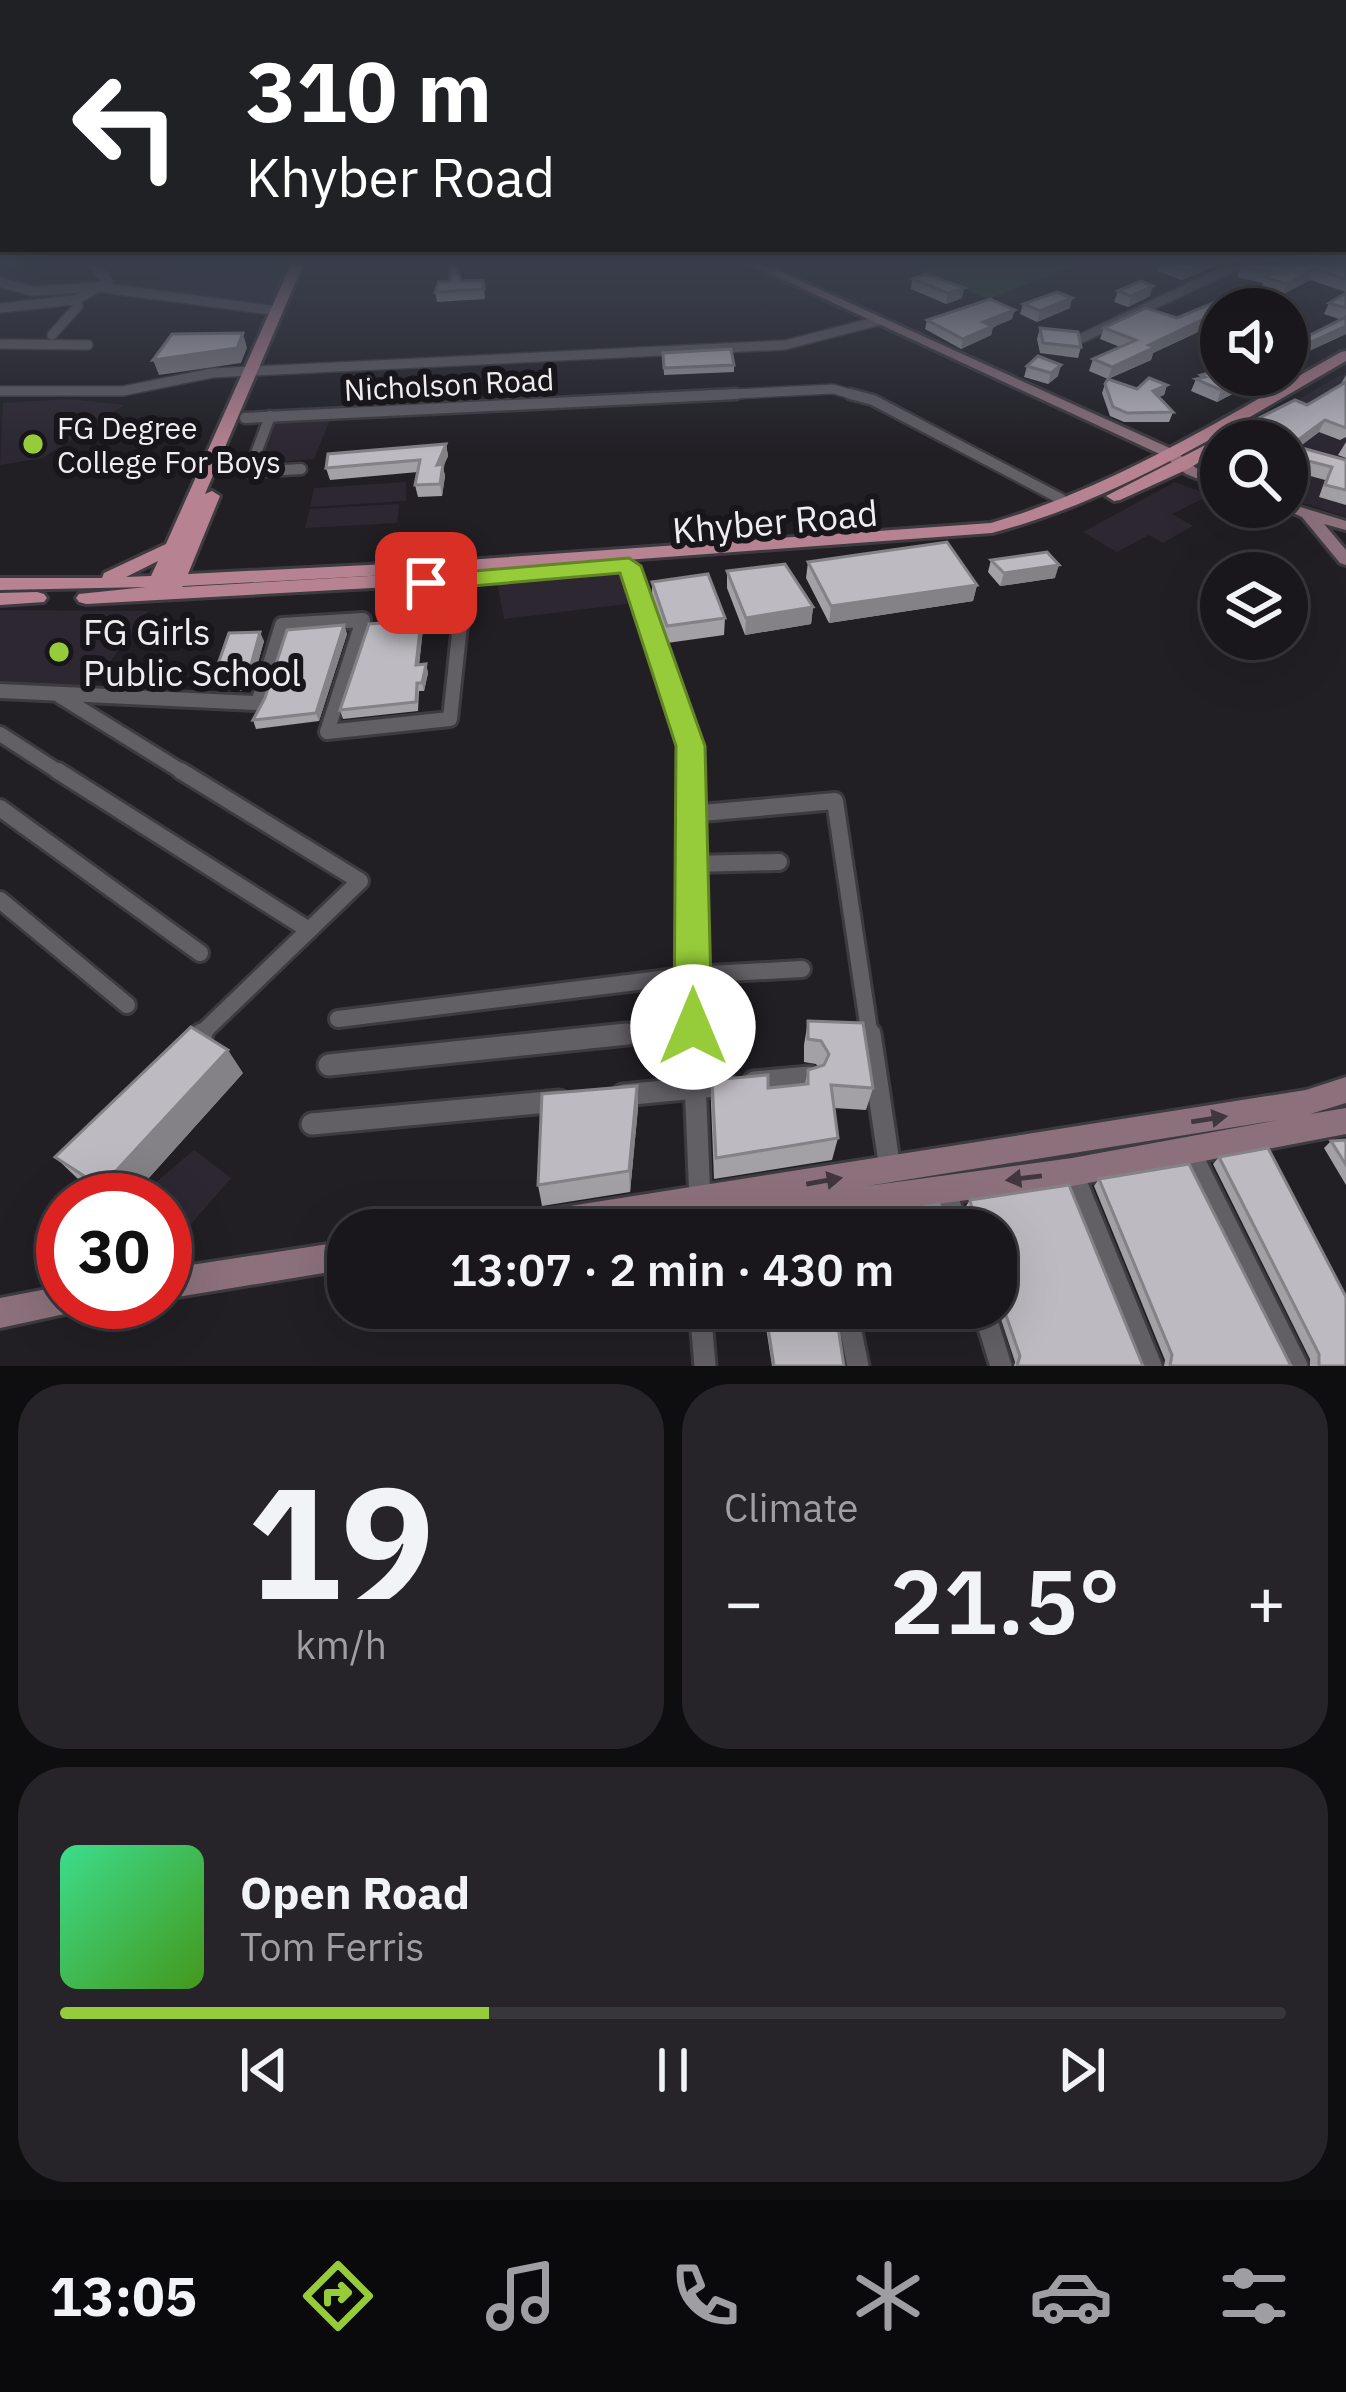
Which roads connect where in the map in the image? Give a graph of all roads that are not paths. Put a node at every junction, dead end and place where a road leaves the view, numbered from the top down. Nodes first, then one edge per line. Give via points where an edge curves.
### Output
1 (60, 326) edge
2 (273, 326) edge
3 (277, 326) edge
4 (859, 326) edge
5 (881, 326) edge
6 (1108, 326) edge
7 (52, 335) dead end
8 (1082, 338) edge
9 (0, 344) edge
10 (88, 345) dead end
11 (1346, 356) edge
12 (1346, 367) edge
13 (257, 373) junction
14 (0, 391) edge
15 (270, 416) junction
16 (245, 418) junction
17 (1258, 420) edge
18 (1200, 450) edge
19 (1170, 460) junction
20 (301, 469) dead end
21 (1200, 474) edge
22 (1061, 499) dead end
23 (1308, 513) edge
24 (1308, 514) edge
25 (1338, 523) edge
26 (1346, 540) edge
27 (184, 544) junction
28 (1346, 560) edge
29 (629, 566) junction
30 (224, 576) junction
31 (465, 577) junction
32 (0, 584) edge
33 (80, 586) junction
34 (164, 588) junction
35 (0, 599) edge
36 (0, 691) edge
37 (56, 694) junction
38 (0, 734) edge
39 (0, 808) edge
40 (692, 814) junction
41 (778, 862) dead end
42 (692, 864) junction
43 (0, 900) edge
44 (309, 930) junction
45 (200, 953) dead end
46 (802, 969) dead end
47 (693, 975) junction
48 (127, 1005) dead end
49 (338, 1018) dead end
50 (693, 1027) junction
51 (182, 1053) edge
52 (329, 1065) dead end
53 (809, 1077) edge
54 (695, 1088) junction
55 (1346, 1090) edge
56 (605, 1096) edge
57 (582, 1098) edge
58 (1346, 1121) edge
59 (312, 1124) dead end
60 (1190, 1152) junction
61 (890, 1169) junction
62 (1072, 1172) junction
63 (944, 1187) junction
64 (688, 1209) edge
65 (698, 1209) edge
66 (862, 1209) edge
67 (951, 1209) edge
68 (327, 1258) edge
69 (192, 1280) edge
70 (36, 1306) edge
71 (0, 1313) edge
72 (701, 1329) edge
73 (850, 1329) edge
74 (990, 1329) edge
75 (704, 1366) edge
76 (858, 1366) edge
77 (1001, 1366) edge
78 (1151, 1366) edge
79 (1297, 1366) edge

1 - 7 street
2 - 13 main road
3 - 13 main road
4 - 13 street via 784,345
5 - 19 street
6 - 8 street
9 - 10 street
11 - 19 main road
12 - 17 main road
13 - 14 street via 123,391
13 - 16 main road
13 - 27 main road
15 - 16 street, Nicholson Road
15 - 20 street via 249,472
15 - 22 street, Nicholson Road via 833,389 873,400
16 - 27 main road
18 - 19 main road
19 - 21 street
19 - 29 main road, Khyber Road via 1052,523 991,536
19 - 30 main road, Khyber Road via 992,528
23 - 25 street
24 - 28 street
25 - 26 street
27 - 30 main road
27 - 33 main road
27 - 34 main road
29 - 31 main road, Khyber Road
29 - 40 street via 691,746
30 - 34 main road, Khyber Road
31 - 34 main road, Khyber Road
31 - 37 street via 450,719 328,732 363,620 282,625 258,704
32 - 33 main road, Khyber Road
33 - 34 main road, Khyber Road
34 - 35 main road, Khyber Road
36 - 37 street
37 - 44 street via 360,880
38 - 44 street
39 - 45 street
40 - 42 street
40 - 61 street via 835,801
41 - 42 street
42 - 47 street
43 - 48 street
44 - 51 street
46 - 47 street
47 - 49 street
47 - 50 street
50 - 52 street
50 - 54 street
53 - 54 street
54 - 56 street
54 - 64 street
61 -> 55 street
57 - 59 street
58 - 60 street
60 - 62 street
60 - 79 street
65 -> 61 street
62 -> 63 street
62 - 78 street
63 - 66 street
63 - 67 street
68 - 69 street
70 - 71 street
72 - 75 street
73 - 76 street
74 - 77 street

